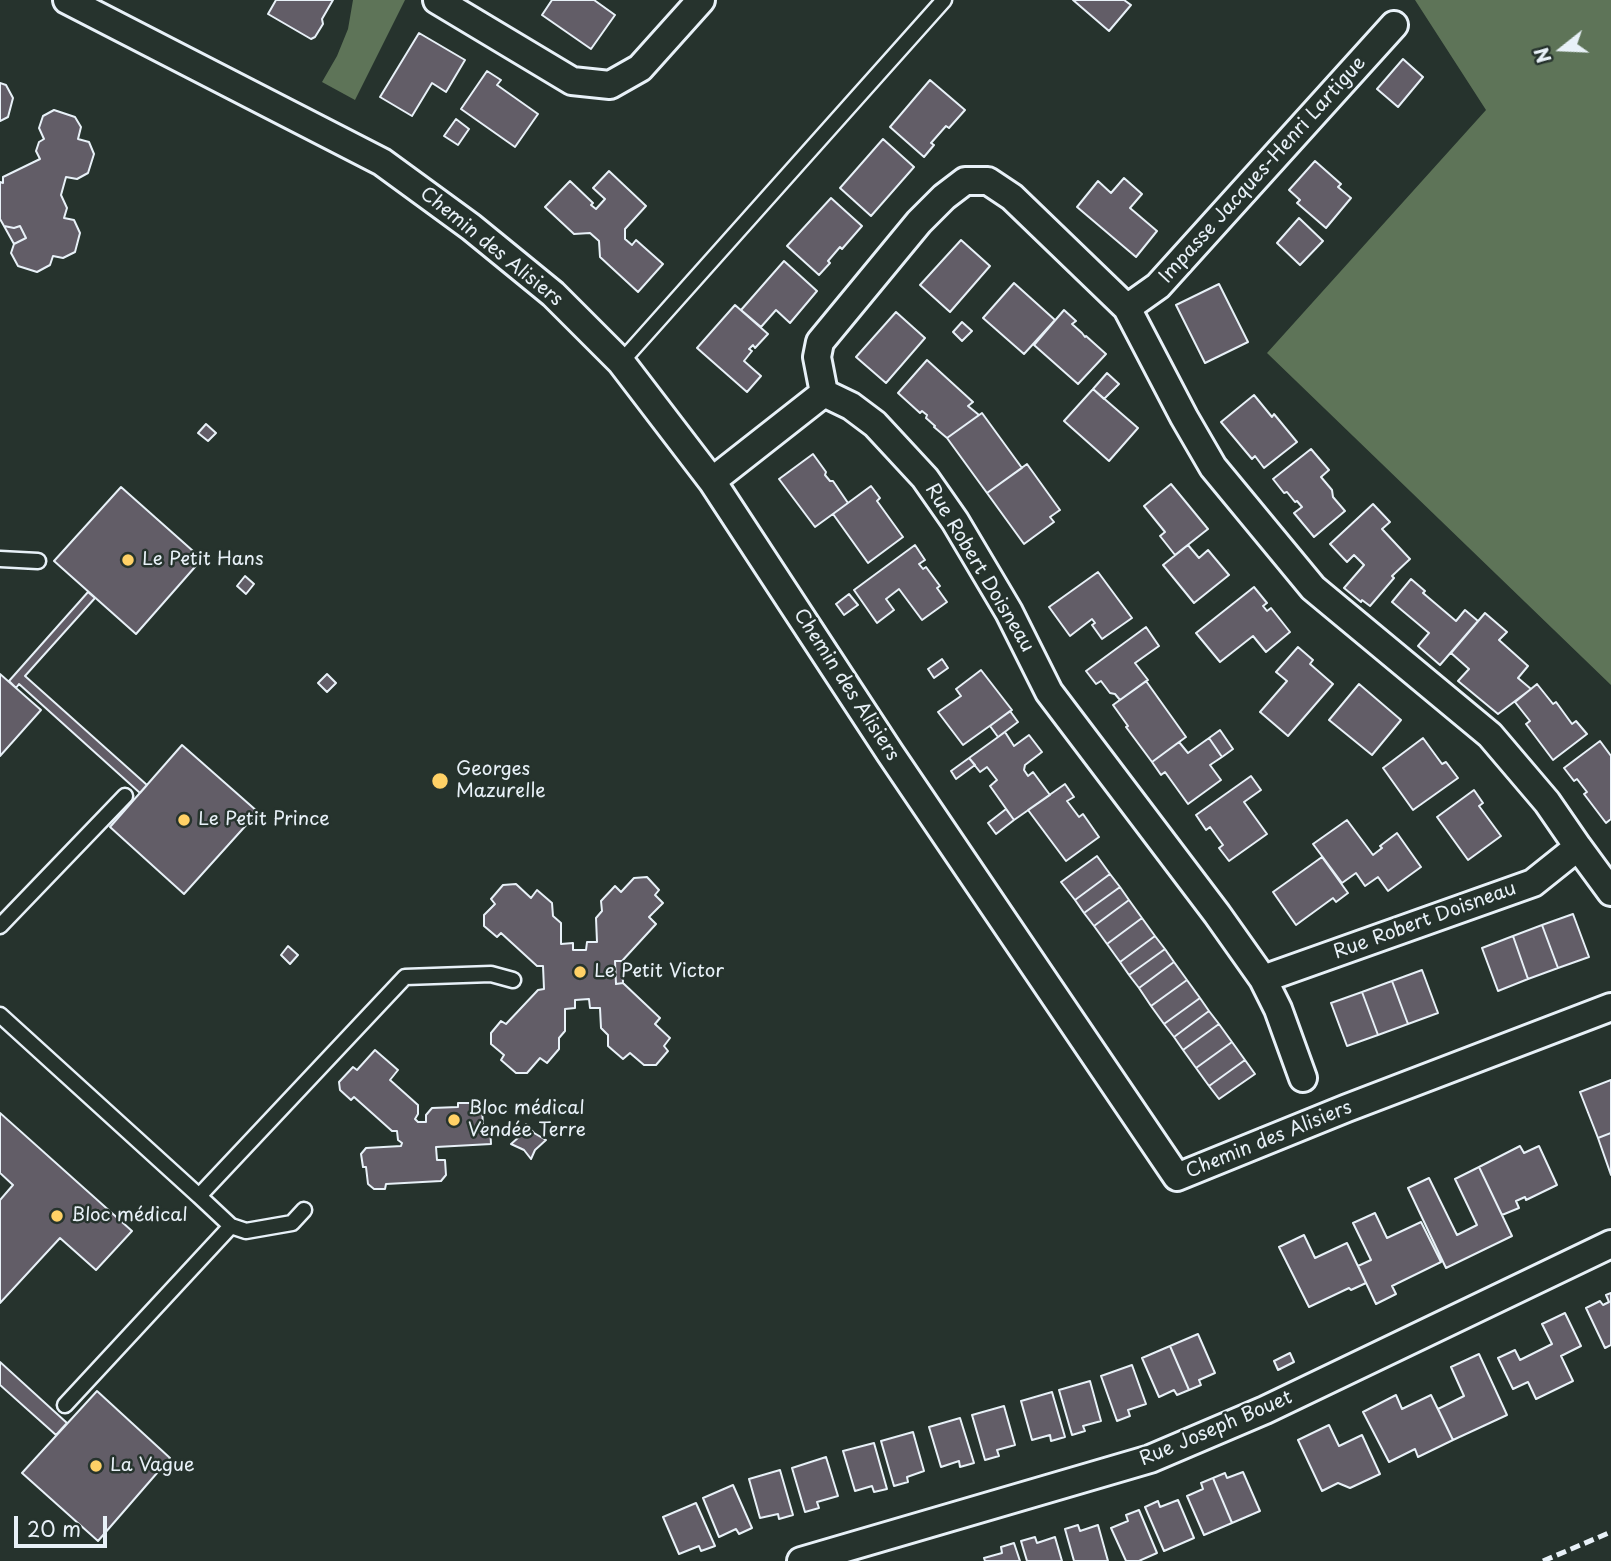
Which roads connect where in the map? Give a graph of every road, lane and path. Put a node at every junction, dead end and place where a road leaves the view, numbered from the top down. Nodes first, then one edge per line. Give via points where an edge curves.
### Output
1 (67, 0) edge
2 (437, 0) edge
3 (701, 0) edge
4 (944, 0) edge
5 (1394, 25) dead end
6 (1127, 307) junction
7 (621, 362) junction
8 (824, 393) junction
9 (712, 481) junction
10 (0, 559) edge
11 (38, 561) dead end
12 (125, 796) dead end
13 (1578, 848) junction
14 (1611, 892) edge
15 (0, 926) edge
16 (1264, 979) junction
17 (513, 980) dead end
18 (1611, 1007) edge
19 (3, 1023) edge
20 (1303, 1077) dead end
21 (200, 1196) junction
22 (304, 1210) dead end
23 (231, 1226) junction
24 (1611, 1244) edge
25 (65, 1405) dead end
26 (801, 1561) edge

1 - 7 street, Chemin des Alisiers via 382,162 543,286
2 - 3 street via 572,81 610,85 640,68
4 - 7 lane
5 - 6 street, Impasse Jacques-Henri Lartigue via 1158,286
6 - 8 street via 1012,197 988,181 965,181 919,222 820,342 817,357
6 - 13 street via 1213,467 1313,589 1490,735 1547,802
7 - 9 street, Chemin des Alisiers
8 - 9 street
8 - 16 street, Rue Robert Doisneau via 851,405 875,424 925,478 1009,612 1049,692
9 - 18 street, Chemin des Alisiers via 1177,1177
10 - 11 lane
12 - 15 lane
13 - 14 street
13 - 16 street, Rue Robert Doisneau via 1533,883
16 - 20 street
17 - 21 lane via 491,974 405,977
19 - 21 lane
21 - 23 lane
22 - 23 lane via 292,1223 246,1231
23 - 25 lane
24 - 26 street, Rue Joseph Bouet via 1265,1410 1150,1459

